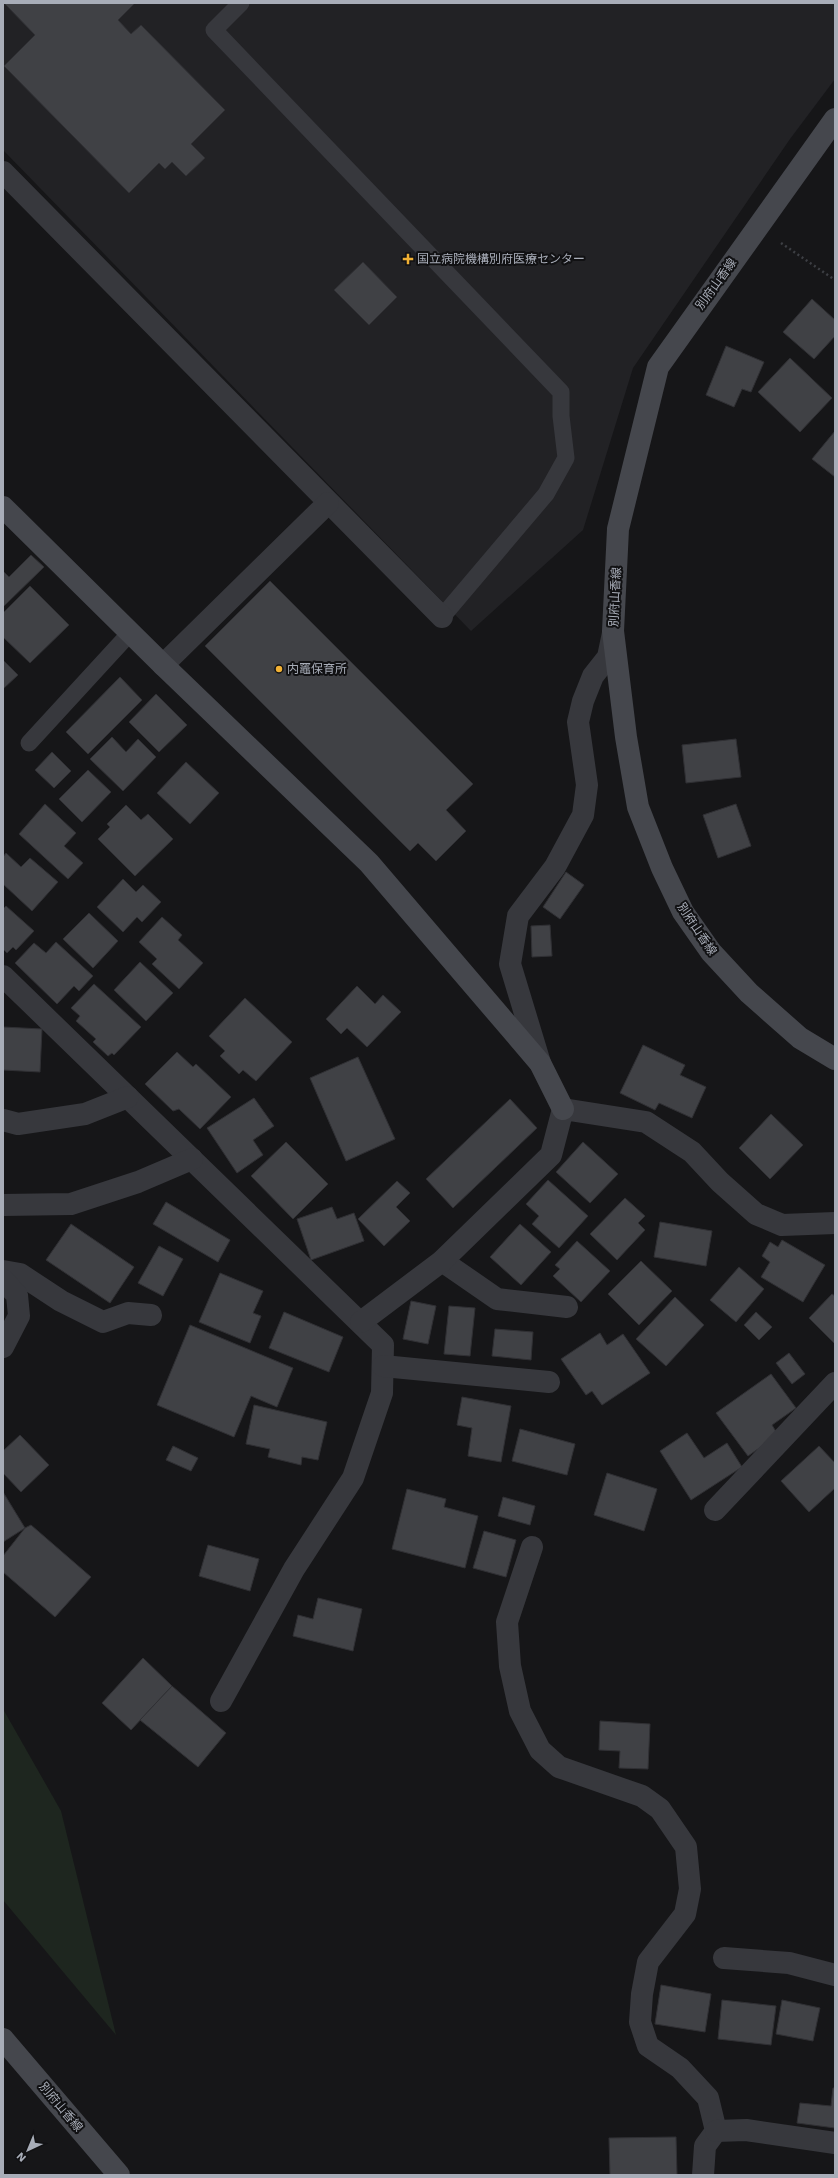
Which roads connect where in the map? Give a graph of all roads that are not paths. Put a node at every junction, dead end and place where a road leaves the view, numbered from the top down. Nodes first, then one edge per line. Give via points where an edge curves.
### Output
1 (241, 3) edge
2 (835, 119) edge
3 (3, 172) edge
4 (328, 503) junction
5 (3, 507) edge
6 (442, 617) joint
7 (613, 632) junction
8 (130, 633) junction
9 (163, 665) junction
10 (29, 743) dead end
11 (3, 976) edge
12 (835, 1059) edge
13 (540, 1063) junction
14 (128, 1097) junction
15 (563, 1109) junction
16 (3, 1120) edge
17 (192, 1159) junction
18 (3, 1205) edge
19 (835, 1223) edge
20 (442, 1261) junction
21 (3, 1270) edge
22 (3, 1280) edge
23 (567, 1307) dead end
24 (151, 1315) dead end
25 (361, 1322) junction
26 (3, 1347) edge
27 (383, 1366) junction
28 (548, 1382) dead end
29 (835, 1383) edge
30 (715, 1510) dead end
31 (532, 1547) dead end
32 (221, 1701) dead end
33 (724, 1958) dead end
34 (835, 1975) edge
35 (3, 2039) edge
36 (716, 2131) junction
37 (835, 2143) edge
38 (119, 2175) edge
39 (703, 2175) edge

1 - 6 lane via 214,30 561,392 566,458 546,494
2 - 7 main road, 別府山香線 via 658,367 618,529
3 - 4 street
4 - 6 street
4 - 9 street
5 - 8 main road
7 - 12 main road, 別府山香線 via 638,807 683,912 711,952 749,994 800,1038
7 - 13 street via 608,656 593,676 578,722 587,786 583,815 555,867 518,916 510,964
8 - 9 main road
8 - 10 lane
9 - 13 main road via 369,863
11 - 14 street
13 - 15 main road
14 - 16 street via 86,1114 18,1124
14 - 17 street
15 - 19 street via 646,1122 692,1152 720,1182 756,1214 782,1225
15 - 20 street via 551,1155
17 - 18 street via 138,1182 71,1204
17 - 25 street
20 - 23 street via 497,1299
20 - 25 street
21 - 24 street via 20,1274 61,1301 103,1322 128,1313
22 - 26 street via 17,1295 19,1316
25 - 27 street via 383,1345
27 - 28 street
27 - 32 street via 382,1393 353,1478 294,1570
29 - 30 street
31 - 36 street via 507,1622 510,1666 520,1711 540,1750 559,1767 642,1796 660,1809 686,1847 690,1889 685,1914 648,1962 640,2022 648,2046 680,2068 708,2098
33 - 34 street via 789,1963
35 - 38 main road, 別府山香線
36 - 37 street via 746,2130
36 - 39 street via 705,2146

